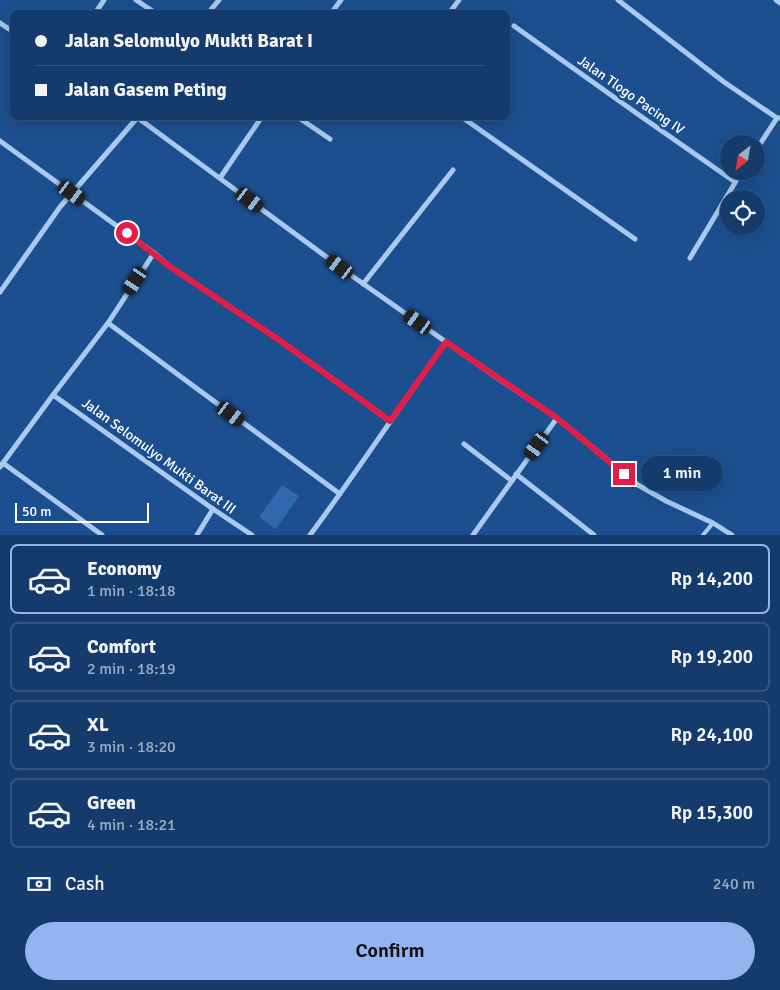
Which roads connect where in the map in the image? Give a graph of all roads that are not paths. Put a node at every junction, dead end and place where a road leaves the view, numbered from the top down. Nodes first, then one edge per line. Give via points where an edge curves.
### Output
1 (136, 0) edge
2 (219, 0) edge
3 (618, 0) edge
4 (776, 0) edge
5 (780, 4) edge
6 (151, 10) edge
7 (211, 10) edge
8 (514, 26) dead end
9 (778, 118) edge
10 (136, 120) edge
11 (141, 120) edge
12 (260, 120) edge
13 (302, 120) edge
14 (466, 120) edge
15 (765, 137) edge
16 (330, 139) dead end
17 (0, 141) edge
18 (453, 170) dead end
19 (220, 178) junction
20 (735, 182) joint
21 (72, 193) junction
22 (635, 239) dead end
23 (154, 253) junction
24 (690, 258) dead end
25 (363, 284) junction
26 (0, 292) edge
27 (108, 323) junction
28 (446, 342) junction
29 (53, 395) junction
30 (557, 418) junction
31 (390, 421) junction
32 (464, 444) dead end
33 (1, 465) edge
34 (516, 474) junction
35 (512, 481) junction
36 (340, 494) junction
37 (213, 509) junction
38 (713, 522) junction
39 (102, 535) edge
40 (197, 535) edge
41 (252, 535) edge
42 (310, 535) edge
43 (472, 535) edge
44 (594, 535) edge
45 (703, 535) edge
46 (732, 535) edge

1 - 6 street
2 - 7 street
3 - 9 street via 724,82
4 - 5 street
8 - 20 street, Jalan Tlogo Pacing IV
9 - 15 street
10 - 21 street
11 - 19 street
12 - 19 street
13 - 16 street
14 - 22 street
17 - 21 street
18 - 25 street
19 - 25 street
20 - 24 street
21 - 23 street
21 - 26 street
23 - 27 street
23 - 31 street
25 - 28 street
27 - 29 street
27 - 36 street
28 - 30 street
28 - 31 street
29 - 33 street
29 - 37 street, Jalan Selomulyo Mukti Barat III
30 - 34 street
30 - 38 street via 638,485
31 - 36 street
32 - 35 street
33 - 39 street
34 - 35 street
34 - 44 street
35 - 43 street
36 - 42 street
37 - 40 street
37 - 41 street, Jalan Selomulyo Mukti Barat III
38 - 45 lane
38 - 46 street

